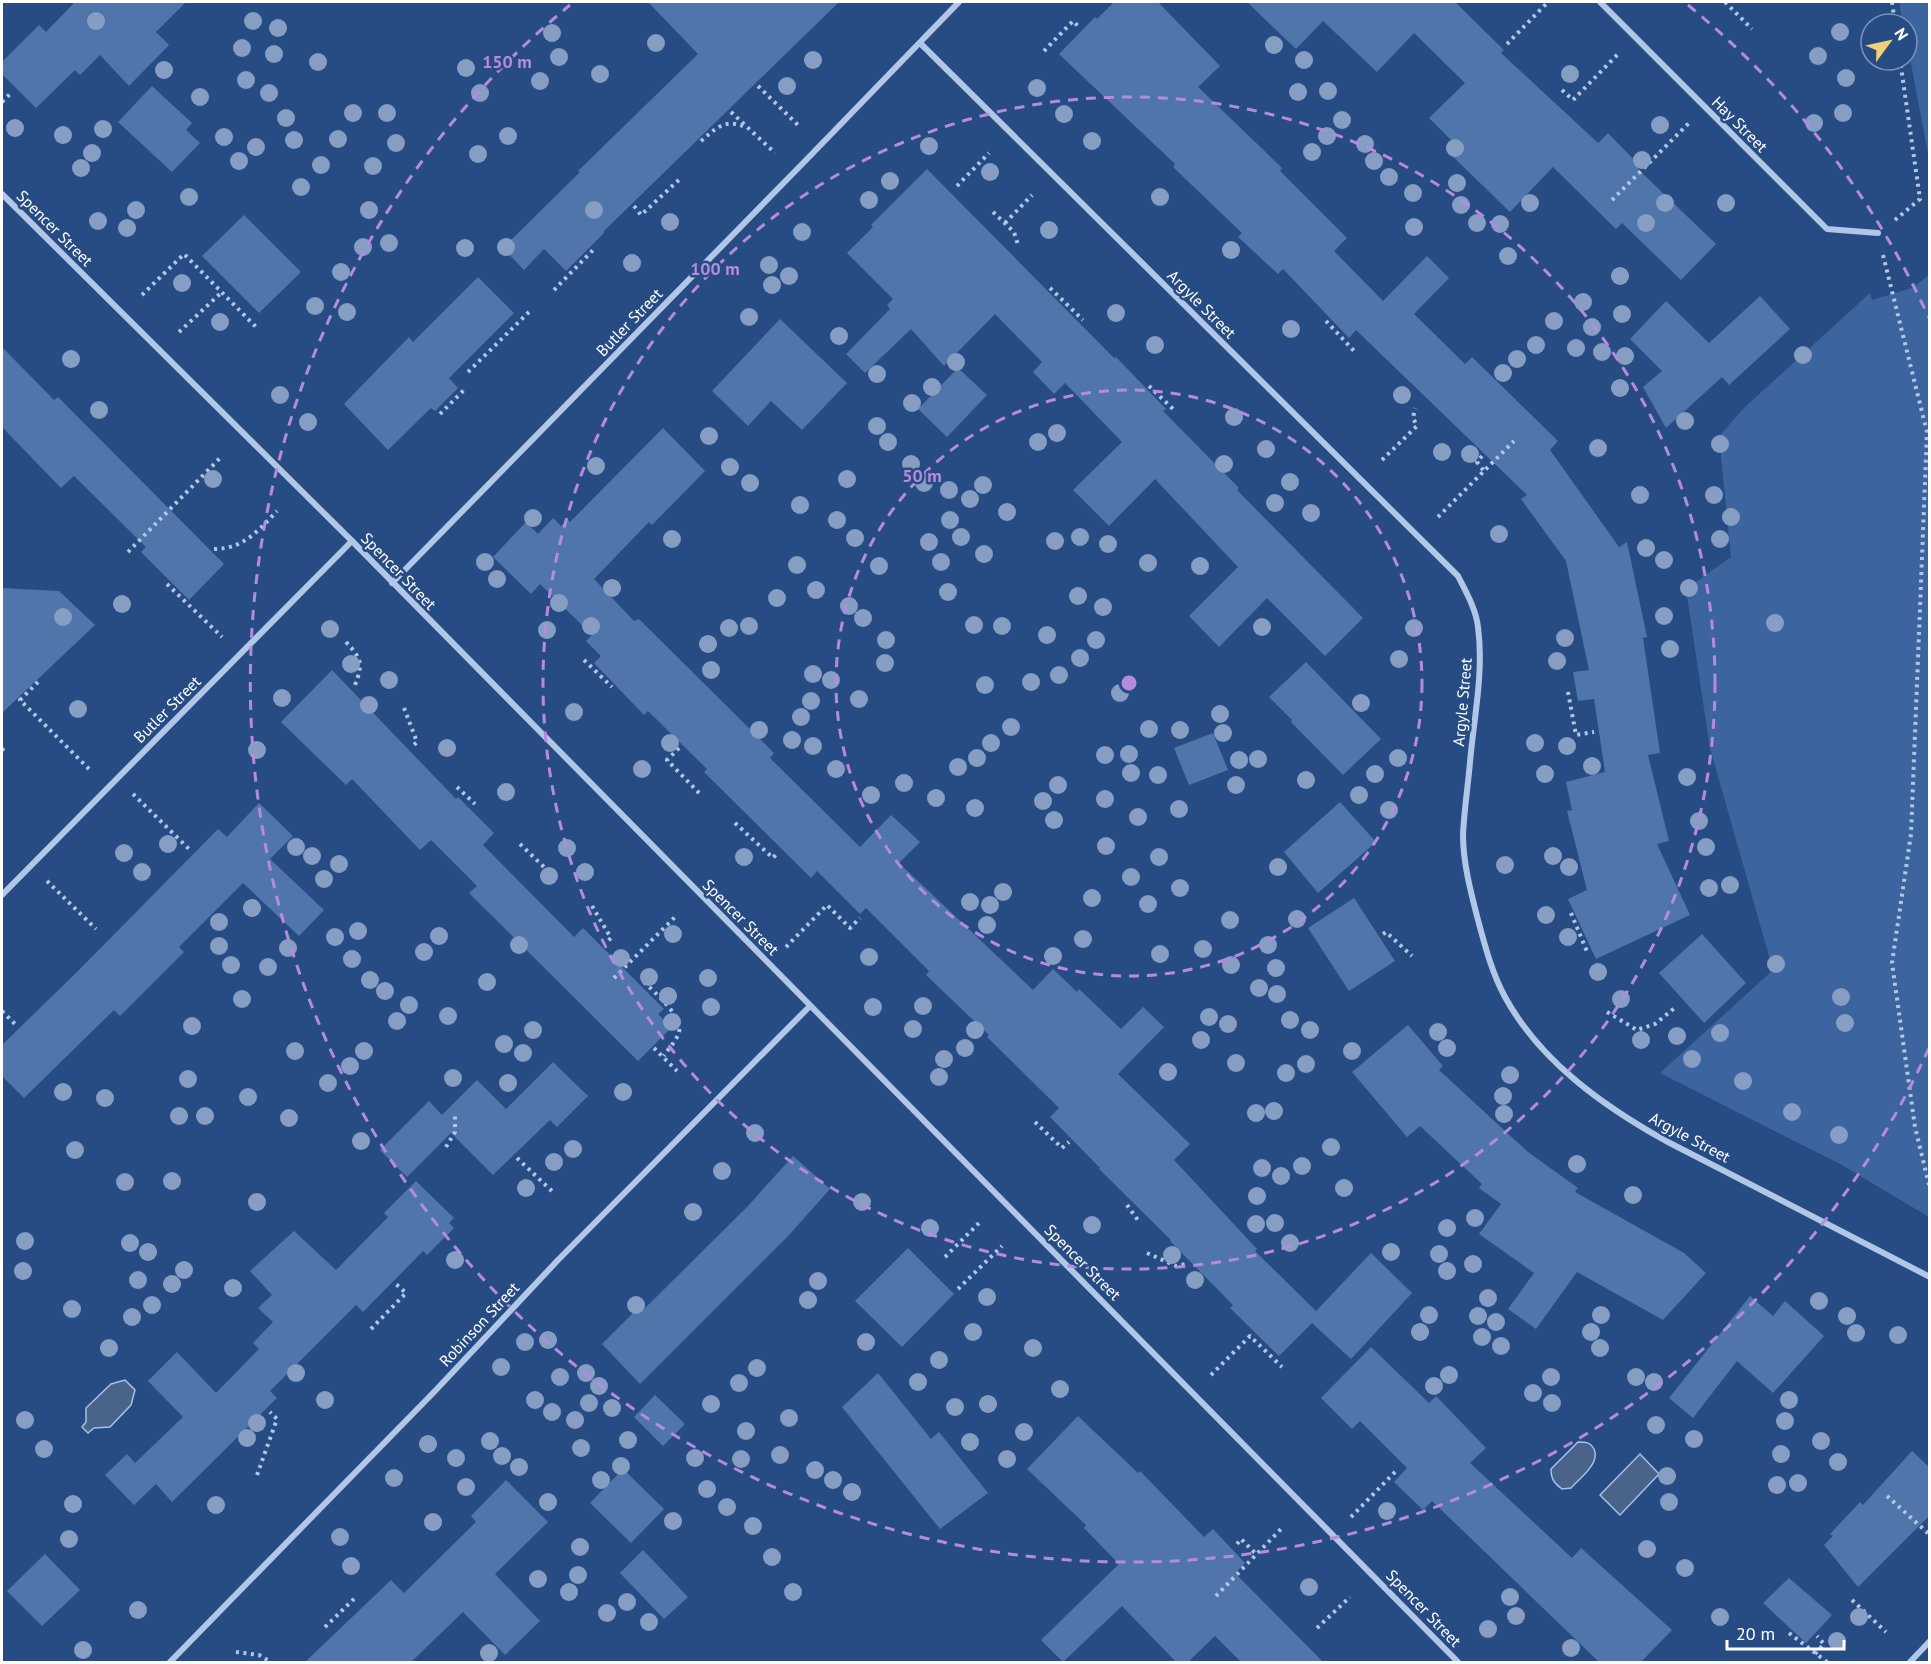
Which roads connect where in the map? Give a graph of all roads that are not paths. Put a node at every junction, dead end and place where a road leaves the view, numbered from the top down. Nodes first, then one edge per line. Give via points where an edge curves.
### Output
1 (959, 2) edge
2 (1600, 2) edge
3 (920, 43) junction
4 (2, 194) edge
5 (1878, 233) road end
6 (352, 542) junction
7 (392, 584) junction
8 (2, 895) edge
9 (810, 1006) junction
10 (1929, 1277) edge
11 (1929, 1641) edge
12 (170, 1662) edge
13 (1458, 1662) edge
14 (1910, 1662) edge

1 - 3 street, Butler Street
2 - 5 street, Hay Street via 1827,229
3 - 7 street, Butler Street
3 - 10 street, Argyle Street via 1458,576 1478,625 1480,674 1463,835 1467,867 1493,972 1523,1026 1579,1083 1625,1117
4 - 6 street, Spencer Street
6 - 7 street, Spencer Street
6 - 8 street, Butler Street
7 - 9 street, Spencer Street
9 - 12 street, Robinson Street via 558,1260
9 - 13 street, Spencer Street
11 - 14 street

